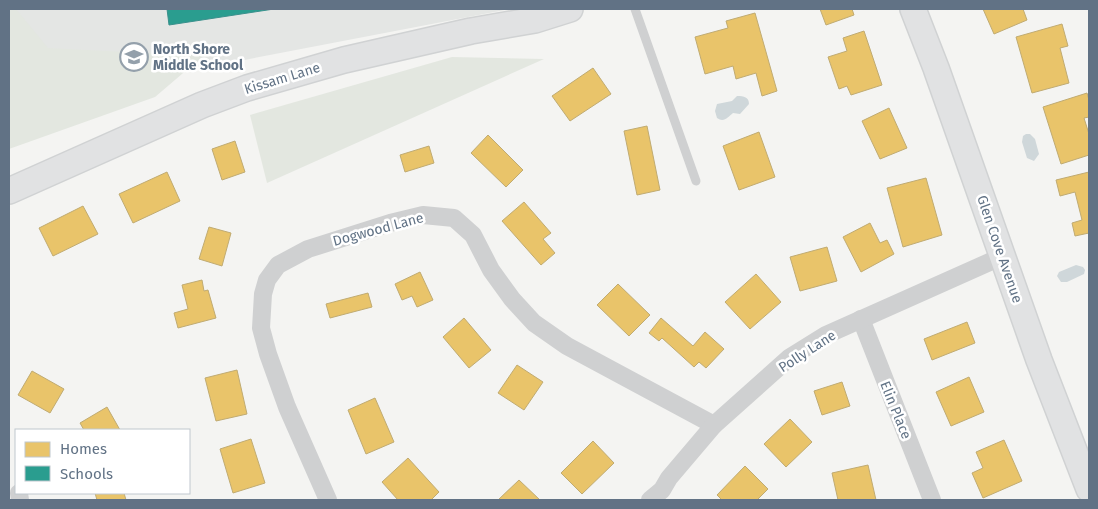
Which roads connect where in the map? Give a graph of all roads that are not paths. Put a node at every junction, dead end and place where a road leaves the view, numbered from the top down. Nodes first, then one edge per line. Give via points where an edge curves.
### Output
1 (570, 9) edge
2 (636, 9) edge
3 (913, 9) edge
4 (696, 181) dead end
5 (9, 191) edge
6 (1003, 256) junction
7 (861, 319) junction
8 (714, 426) junction
9 (1089, 489) edge
10 (328, 500) edge
11 (650, 500) edge
12 (932, 500) edge

1 - 5 street, Kissam Lane via 534,20 344,60 247,88
2 - 4 lane
3 - 6 street, Glen Cove Avenue
6 - 7 street, Polly Lane
6 - 9 street, Glen Cove Avenue
7 - 8 street, Polly Lane via 826,335 789,358
7 - 12 street, Elin Place
8 - 10 street, Dogwood Lane via 567,346 541,328 512,299 491,270 473,235 454,218 424,215 308,249 278,265 267,280 263,294 262,328 268,354 287,407
8 - 11 street, Polly Lane via 662,490

